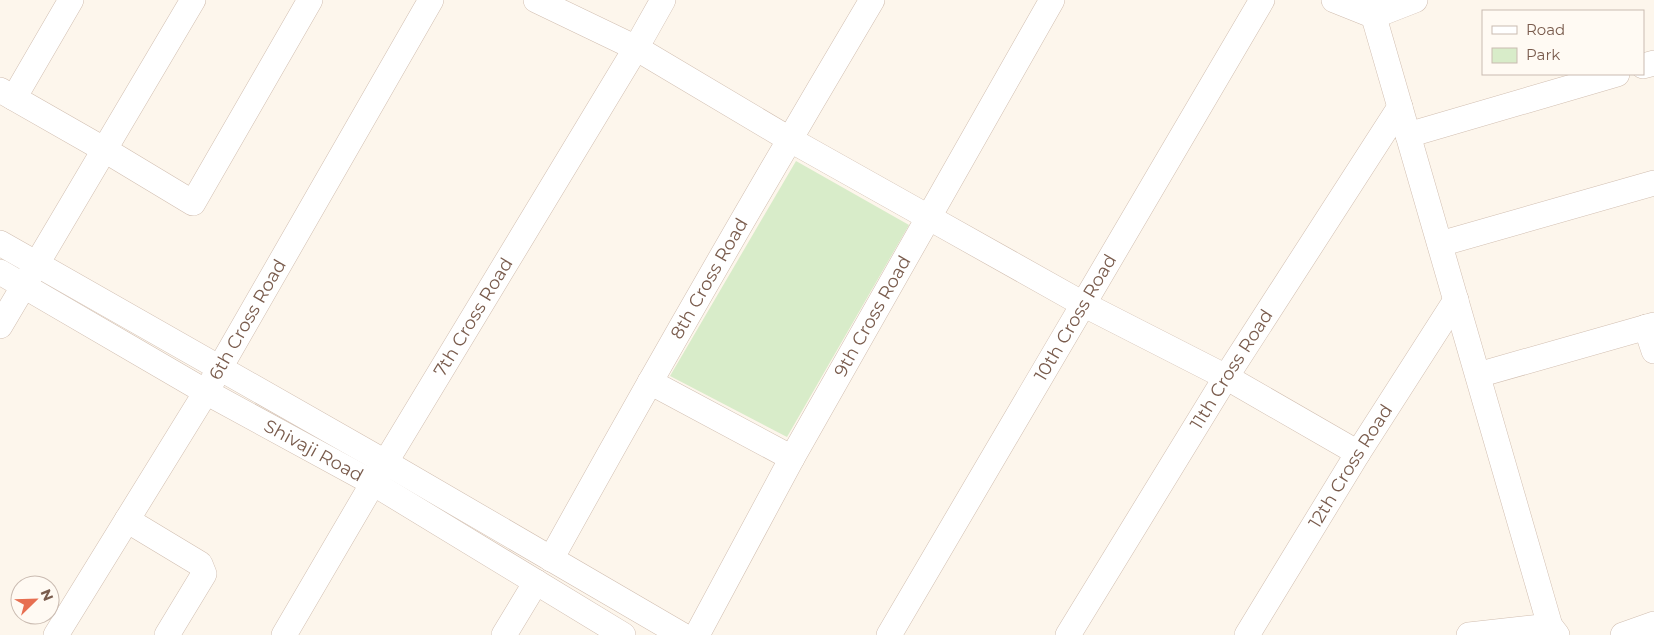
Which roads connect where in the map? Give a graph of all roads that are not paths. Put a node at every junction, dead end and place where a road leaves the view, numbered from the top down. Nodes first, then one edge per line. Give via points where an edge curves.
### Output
1 (71, 0) edge
2 (193, 0) edge
3 (310, 0) edge
4 (431, 0) edge
5 (536, 0) edge
6 (663, 0) edge
7 (872, 0) edge
8 (1052, 0) edge
9 (1262, 0) edge
10 (1334, 0) edge
11 (1415, 0) edge
12 (1371, 8) edge
13 (636, 48) junction
14 (1615, 75) edge
15 (7, 94) edge
16 (1400, 107) junction
17 (1408, 135) junction
18 (790, 139) junction
19 (105, 150) junction
20 (1654, 184) edge
21 (928, 217) junction
22 (0, 243) edge
23 (1440, 244) junction
24 (37, 264) junction
25 (0, 272) edge
26 (24, 286) junction
27 (1456, 300) junction
28 (1083, 304) junction
29 (0, 326) edge
30 (1650, 326) edge
31 (1654, 351) edge
32 (219, 368) junction
33 (1478, 375) junction
34 (1226, 377) junction
35 (650, 382) junction
36 (206, 392) junction
37 (1358, 454) junction
38 (792, 458) junction
39 (379, 472) junction
40 (127, 520) junction
41 (551, 559) junction
42 (536, 582) junction
43 (1654, 624) edge
44 (1552, 632) edge
45 (56, 635) edge
46 (167, 635) edge
47 (284, 635) edge
48 (504, 635) edge
49 (623, 635) edge
50 (682, 635) edge
51 (697, 635) edge
52 (889, 635) edge
53 (1068, 635) edge
54 (1247, 635) edge
55 (1469, 635) edge
56 (1623, 635) edge

1 - 15 street
2 - 19 street
3 - 19 street via 193,203
4 - 32 street, 6th Cross Road
5 - 13 street
6 - 13 street, 7th Cross Road
7 - 18 street, 8th Cross Road
8 - 21 street, 9th Cross Road
9 - 28 street, 10th Cross Road
10 - 12 street
11 - 12 street
12 - 16 street
13 - 18 street
13 - 39 street, 7th Cross Road
14 - 17 street
15 - 19 street
16 - 17 street
16 - 34 street, 11th Cross Road
17 - 23 street
18 - 21 street
18 - 35 street, 8th Cross Road
19 - 24 street
20 - 23 street
21 - 28 street
21 - 38 street, 9th Cross Road
22 - 24 street
23 - 27 street
24 - 26 street
24 - 32 street
25 - 26 street, Shivaji Road
26 - 29 street
26 - 36 street, Shivaji Road
27 - 33 street
27 - 37 street, 12th Cross Road
28 - 34 street
28 - 52 street, 10th Cross Road
30 - 31 street
30 - 33 street
32 - 36 street, 6th Cross Road
32 - 39 street
33 - 44 street
34 - 37 street
34 - 53 street, 11th Cross Road
35 - 38 street
35 - 41 street, 8th Cross Road
36 - 39 street, Shivaji Road
36 - 40 street, 6th Cross Road
37 - 54 street, 12th Cross Road
38 - 51 street, 9th Cross Road
39 - 41 street
39 - 42 street, Shivaji Road
39 - 47 street, 7th Cross Road
40 - 45 street, 6th Cross Road
40 - 46 street via 200,564 204,574
41 - 50 street
42 - 48 street
42 - 49 street, Shivaji Road
43 - 56 street
44 - 55 street

